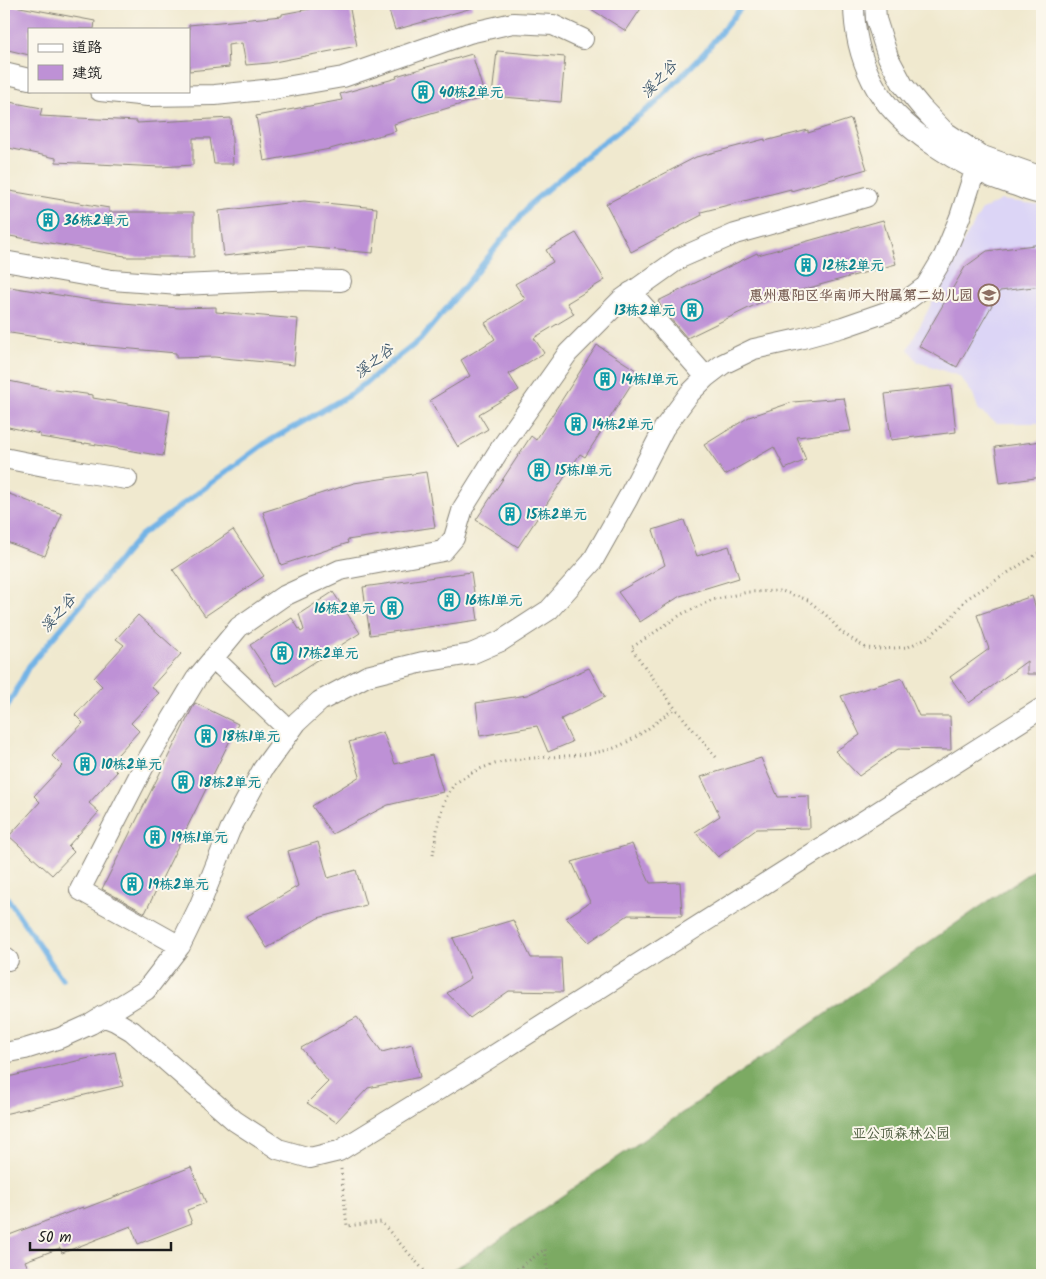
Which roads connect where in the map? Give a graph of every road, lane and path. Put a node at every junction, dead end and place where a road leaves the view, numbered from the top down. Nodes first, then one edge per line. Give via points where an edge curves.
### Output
1 (854, 4) edge
2 (875, 4) edge
3 (583, 39) dead end
4 (4, 73) edge
5 (28, 79) edge
6 (112, 92) edge
7 (978, 162) junction
8 (1042, 177) edge
9 (1042, 194) edge
10 (866, 197) dead end
11 (4, 261) edge
12 (341, 281) dead end
13 (631, 292) junction
14 (706, 377) junction
15 (4, 458) edge
16 (127, 479) dead end
17 (1042, 551) edge
18 (213, 658) junction
19 (675, 708) junction
20 (1042, 708) edge
21 (290, 732) junction
22 (716, 757) dead end
23 (433, 855) dead end
24 (180, 946) junction
25 (102, 1016) junction
26 (4, 1053) edge
27 (339, 1151) junction
28 (428, 1275) edge
29 (509, 1275) edge
30 (548, 1275) edge

1 - 7 street via 858,45 872,82 891,108 919,134 960,162
2 - 7 street via 876,19 888,57 903,85 944,131
3 - 6 street via 552,25 513,23 468,33 343,77 274,89 215,95 158,96
4 - 5 street
7 - 8 street
7 - 9 street via 995,179
7 - 14 street via 944,256 926,286 894,308 843,327 754,349 723,364
10 - 13 street via 735,234 680,258
11 - 12 street via 112,280 180,285
13 - 14 street
13 - 18 street via 568,353 498,452 463,508 454,538 442,551 340,570 282,597 240,627
14 - 21 street via 690,392 664,428 592,562 549,610 501,641 471,654 367,676 320,700
15 - 16 street
17 - 19 path via 965,600 952,617 930,636 908,647 866,648 841,632 808,600 782,591 748,592 712,600 682,614 631,648
18 - 21 street
18 - 24 street via 196,679 145,764 80,890
19 - 22 path
19 - 23 path via 614,748 495,763 470,773 453,784 440,814
20 - 27 street
21 - 24 street via 263,769 230,830
24 - 25 street via 146,990
25 - 26 street via 60,1038
25 - 27 street via 132,1031 235,1121 278,1149 310,1158
27 - 28 path via 347,1226 381,1222
29 - 30 path via 545,1249

